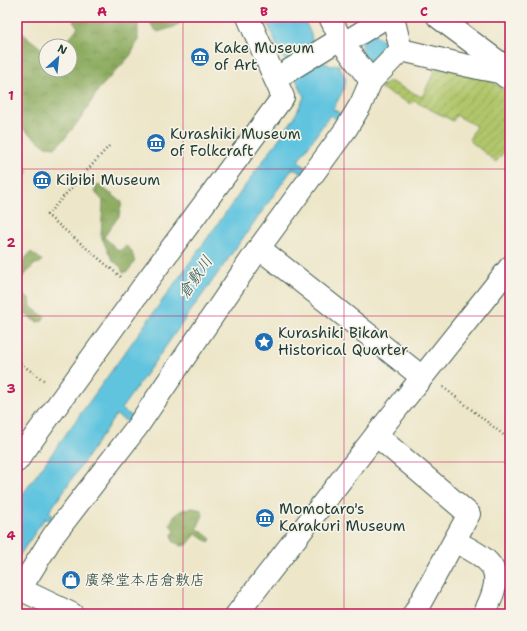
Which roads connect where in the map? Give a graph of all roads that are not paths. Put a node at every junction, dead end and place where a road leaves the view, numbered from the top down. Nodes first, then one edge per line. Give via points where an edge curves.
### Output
1 (248, 17) edge
2 (330, 17) edge
3 (386, 17) edge
4 (394, 17) edge
5 (438, 17) edge
6 (335, 44) junction
7 (401, 50) junction
8 (280, 76) junction
9 (505, 76) edge
10 (371, 81) junction
11 (259, 248) junction
12 (510, 267) edge
13 (424, 375) junction
14 (376, 435) junction
15 (17, 461) edge
16 (455, 541) junction
17 (19, 592) edge
18 (72, 614) edge
19 (237, 614) edge
20 (414, 614) edge
21 (484, 614) edge

1 - 8 street
2 - 6 street
3 - 6 street
4 - 7 street
5 - 9 street via 500,63
6 - 8 street
6 - 10 street
7 - 9 street
7 - 10 street
8 - 15 street via 283,97
10 - 11 street via 346,129
11 - 13 street
11 - 17 street via 137,427 53,536
12 - 13 street
13 - 14 street
14 - 16 street via 469,514
14 - 19 street
16 - 20 street
16 - 21 street via 493,567 495,585
17 - 18 street

